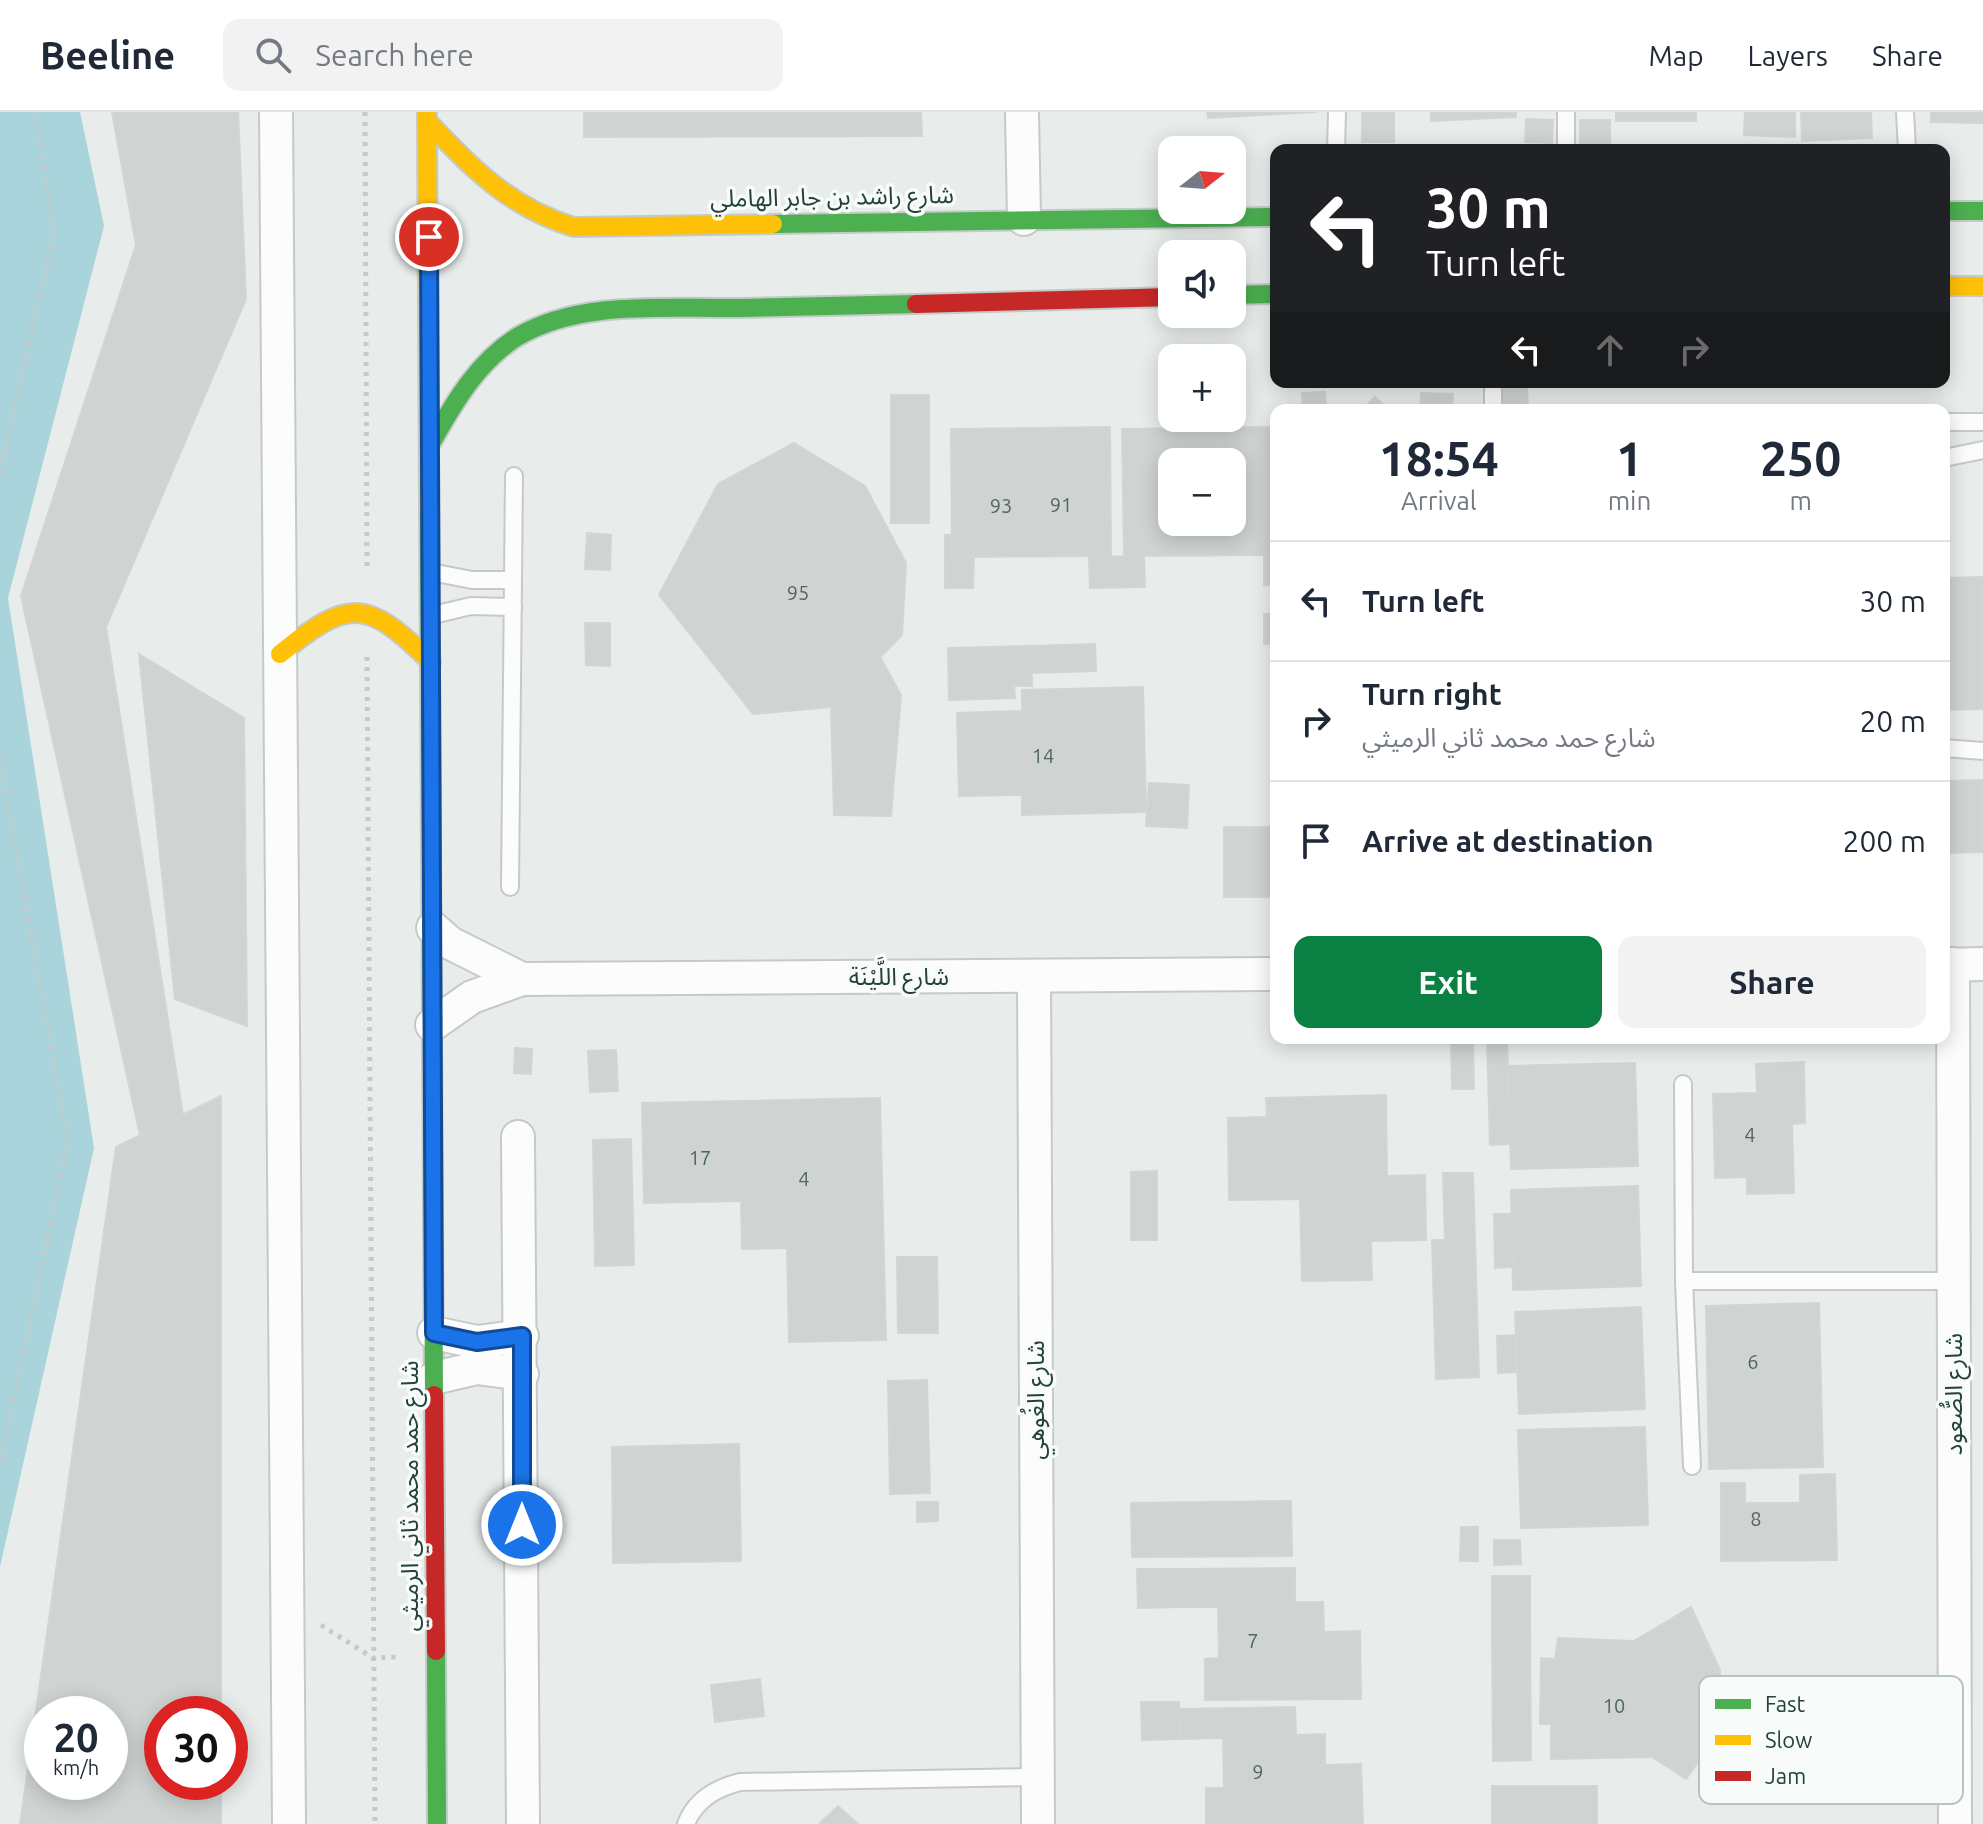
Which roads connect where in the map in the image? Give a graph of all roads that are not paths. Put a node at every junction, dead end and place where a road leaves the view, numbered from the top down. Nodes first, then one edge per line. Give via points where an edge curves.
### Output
1 (276, 112) edge
2 (1022, 112) edge
3 (1337, 112) edge
4 (1566, 112) edge
5 (1905, 112) edge
6 (427, 116) edge
7 (1336, 144) edge
8 (1566, 144) edge
9 (1907, 144) edge
10 (1950, 211) edge
11 (1983, 211) edge
12 (1270, 217) edge
13 (1024, 219) junction
14 (1950, 286) edge
15 (1983, 286) edge
16 (1270, 294) edge
17 (1246, 295) edge
18 (1158, 297) edge
19 (1950, 422) edge
20 (1983, 422) edge
21 (432, 442) junction
22 (1983, 450) edge
23 (1950, 457) edge
24 (514, 476) dead end
25 (431, 572) junction
26 (513, 580) junction
27 (513, 607) junction
28 (431, 615) junction
29 (280, 654) junction
30 (431, 662) junction
31 (1950, 748) edge
32 (1983, 751) edge
33 (510, 887) dead end
34 (433, 928) junction
35 (1960, 964) edge
36 (1270, 974) edge
37 (1034, 977) junction
38 (522, 979) junction
39 (432, 1025) junction
40 (1683, 1084) dead end
41 (518, 1137) dead end
42 (1684, 1281) junction
43 (1954, 1281) junction
44 (434, 1333) junction
45 (522, 1336) junction
46 (522, 1374) junction
47 (434, 1378) junction
48 (1692, 1466) dead end
49 (1955, 1676) edge
50 (1038, 1777) junction
51 (1955, 1804) edge
52 (289, 1824) edge
53 (437, 1824) edge
54 (523, 1824) edge
55 (686, 1824) edge
56 (1038, 1824) edge
57 (1955, 1824) edge

1 - 29 street
2 - 13 street
3 - 7 lane
4 - 8 lane
5 - 9 lane
6 - 13 main road, شارع راشد بن جابر الهاملي via 506,200 539,218 574,227
6 - 21 main road, شارع حمد محمد ثاني الرميثي
10 - 11 main road
12 - 13 main road, شارع راشد بن جابر الهاملي
14 - 15 main road
16 - 17 main road
18 - 21 main road via 569,317 510,341 485,361 464,385
19 - 20 lane
21 - 25 main road, شارع حمد محمد ثاني الرميثي
22 - 23 lane
24 - 26 lane
25 - 26 lane
25 - 28 main road, شارع حمد محمد ثاني الرميثي
26 - 27 lane
27 - 28 lane via 471,606
27 - 33 lane
28 - 30 main road, شارع حمد محمد ثاني الرميثي
29 - 30 main road via 329,616 367,611 386,619
29 - 52 street
30 - 34 main road, شارع حمد محمد ثاني الرميثي
31 - 32 lane
34 - 38 street, شارع اللَّيْنَة via 462,950
34 - 39 main road, شارع حمد محمد ثاني الرميثي
35 - 43 street, شارع الصُّعود
36 - 37 street, شارع اللَّيْنَة
37 - 38 street, شارع اللَّيْنَة
37 - 50 street, شارع الغُوهي
38 - 39 street, شارع اللَّيْنَة via 472,997
39 - 44 main road, شارع حمد محمد ثاني الرميثي
40 - 42 lane
41 - 45 street
42 - 43 lane
42 - 48 lane
43 - 49 street, شارع الصُّعود
44 - 45 street via 477,1342
44 - 47 main road, شارع حمد محمد ثاني الرميثي
45 - 46 street
46 - 47 street via 477,1368
46 - 54 street
47 - 53 main road, شارع حمد محمد ثاني الرميثي
50 - 55 lane via 740,1782 710,1794
50 - 56 street, شارع الغُوهي
51 - 57 street, شارع الصُّعود

